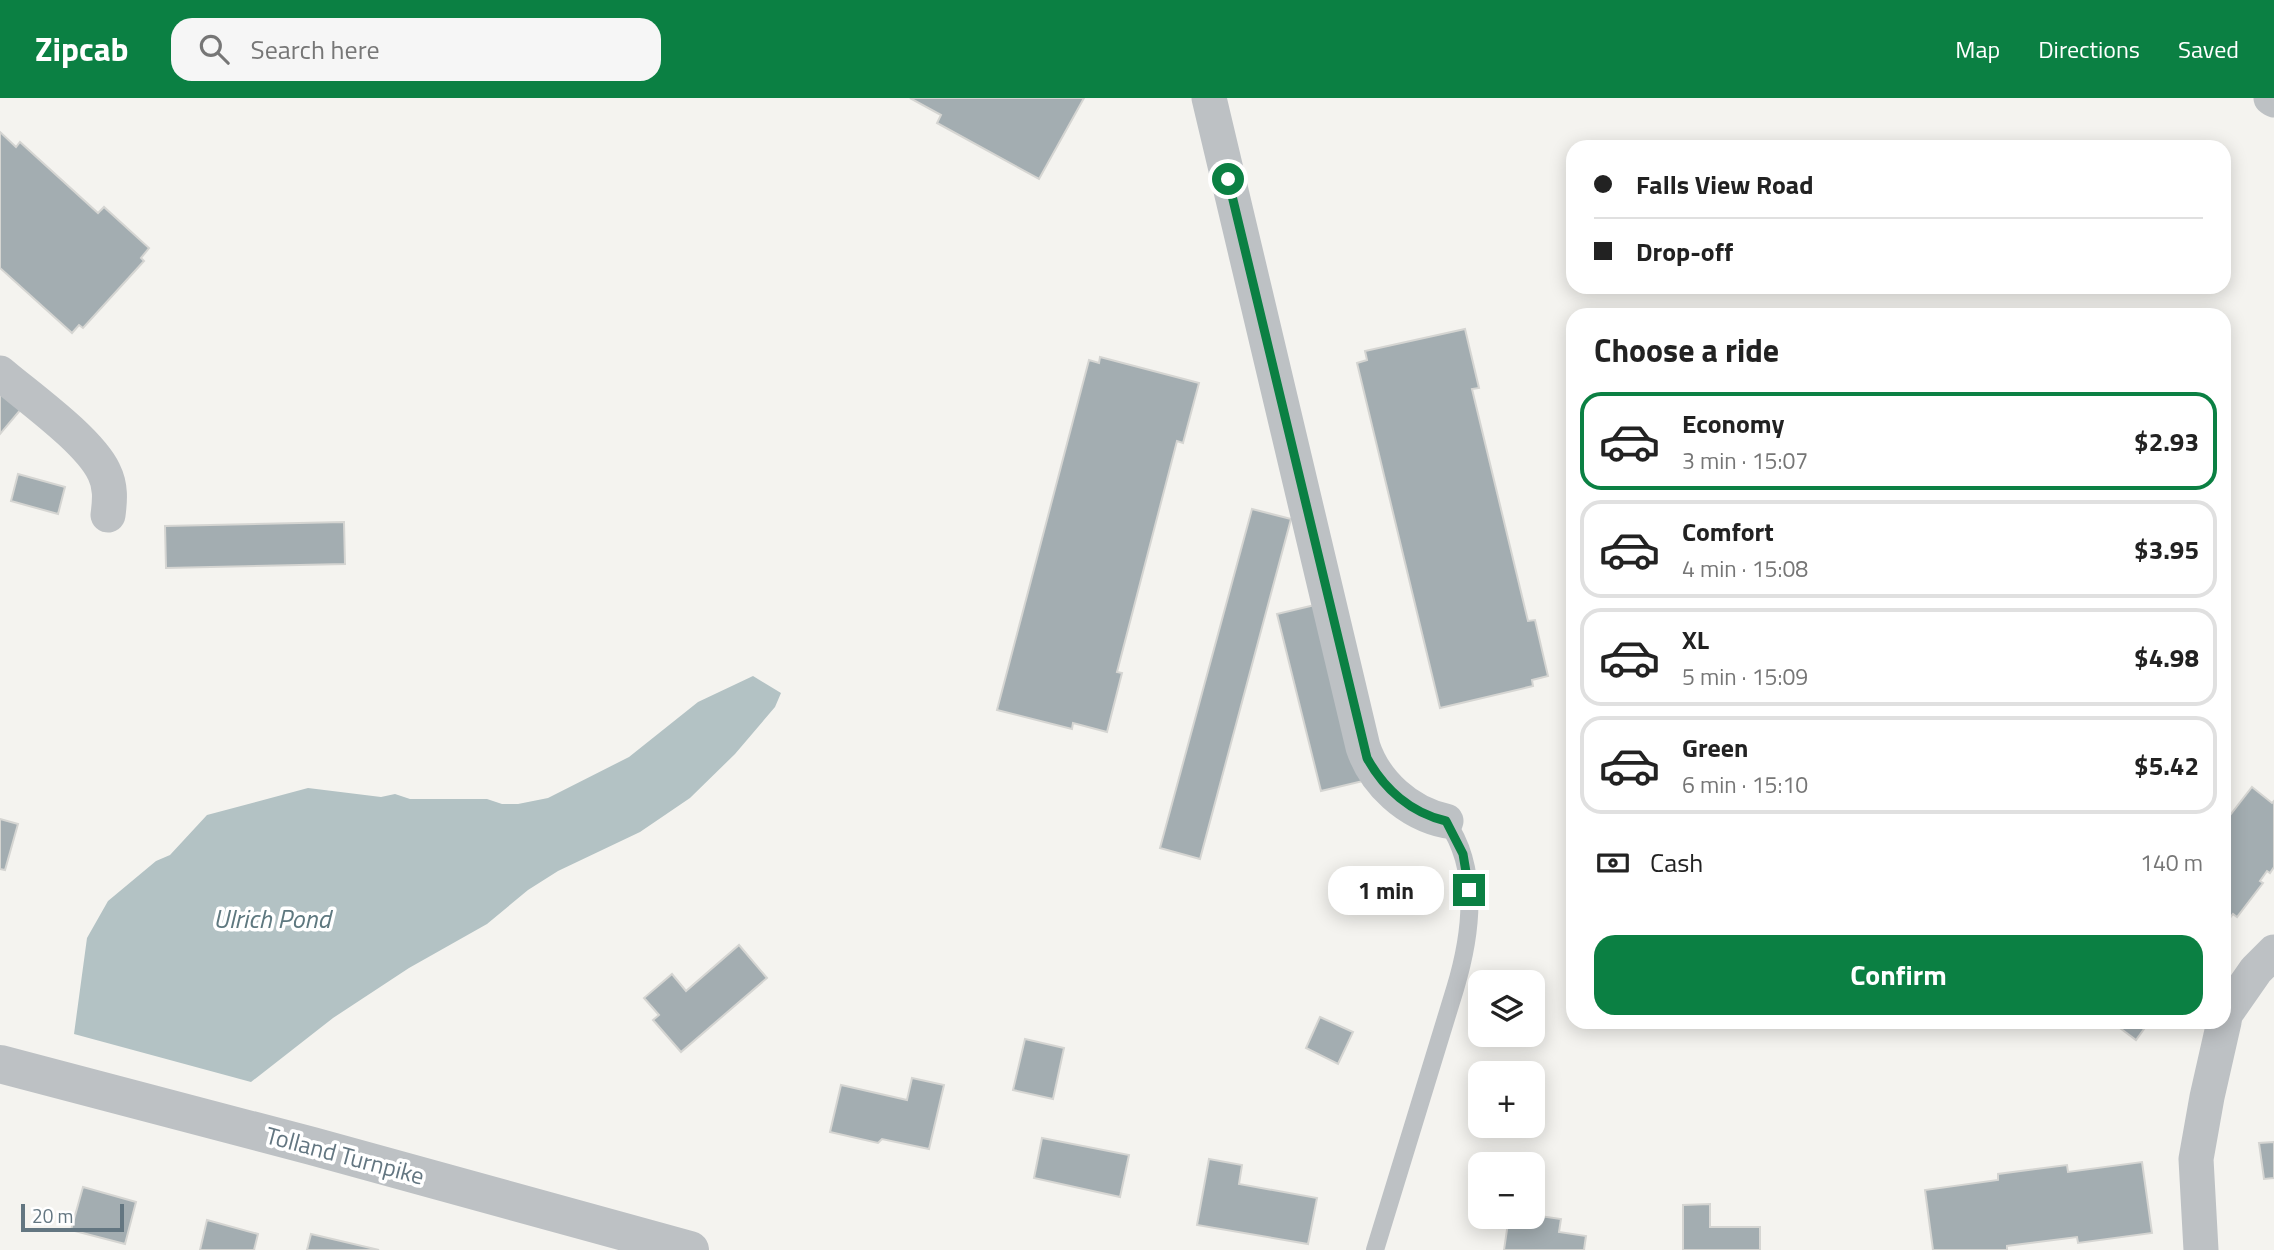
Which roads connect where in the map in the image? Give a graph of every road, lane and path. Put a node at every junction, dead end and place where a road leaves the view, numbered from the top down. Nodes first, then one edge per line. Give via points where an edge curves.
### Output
1 (1209, 98) edge
2 (0, 373) edge
3 (108, 515) dead end
4 (1446, 821) joint
5 (2274, 952) edge
6 (2231, 1006) edge
7 (2222, 1029) edge
8 (0, 1064) edge
9 (690, 1250) edge
10 (1375, 1250) edge
11 (2201, 1250) edge

1 - 4 street via 1363,747 1388,788 1413,808
2 - 3 street via 97,460 108,481
4 - 10 lane via 1463,854 1468,876 1464,948
5 - 6 street
7 - 11 street via 2196,1159
8 - 9 street, Tolland Turnpike

